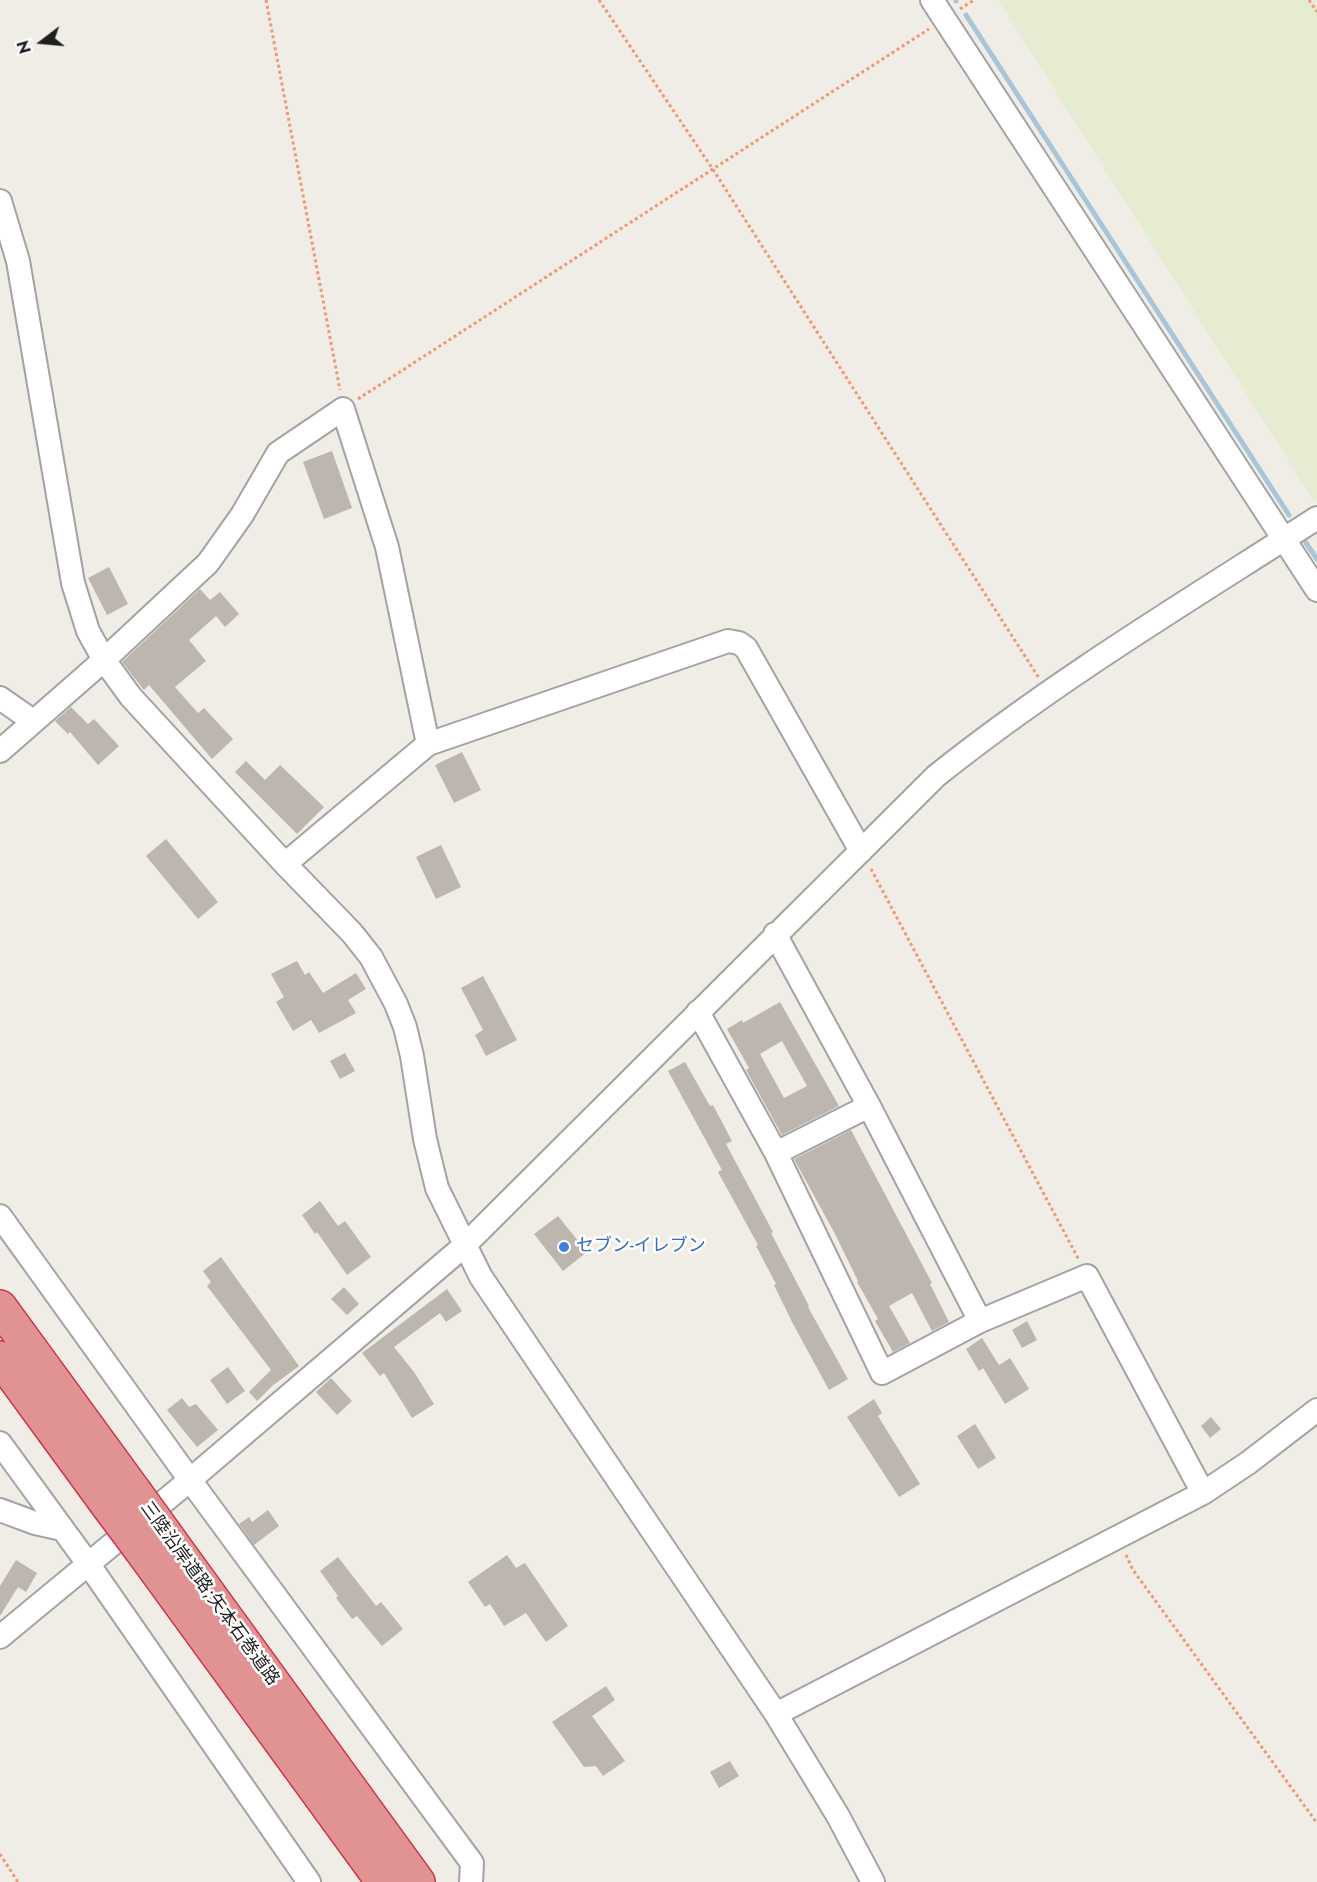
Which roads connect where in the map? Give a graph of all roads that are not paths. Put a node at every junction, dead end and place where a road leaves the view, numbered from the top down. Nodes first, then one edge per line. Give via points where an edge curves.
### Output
1 (932, 0) edge
2 (0, 201) edge
3 (1316, 521) edge
4 (1284, 539) junction
5 (1317, 590) edge
6 (104, 660) junction
7 (0, 698) edge
8 (33, 721) junction
9 (428, 744) junction
10 (0, 750) edge
11 (861, 851) junction
12 (285, 864) junction
13 (775, 934) junction
14 (698, 1012) junction
15 (868, 1106) junction
16 (776, 1153) junction
17 (0, 1215) edge
18 (464, 1246) junction
19 (0, 1307) edge
20 (980, 1321) junction
21 (0, 1358) edge
22 (1317, 1410) edge
23 (0, 1443) edge
24 (190, 1480) junction
25 (1203, 1493) junction
26 (122, 1499) junction
27 (0, 1510) edge
28 (62, 1529) junction
29 (153, 1542) junction
30 (88, 1565) junction
31 (0, 1637) edge
32 (776, 1714) junction
33 (309, 1882) edge
34 (383, 1882) edge
35 (418, 1882) edge
36 (471, 1882) edge
37 (873, 1882) edge

1 - 4 street
2 - 6 street via 18,261 73,583 88,631
3 - 4 street
4 - 5 street
4 - 11 street via 991,732 936,776
6 - 8 street
6 - 9 street via 208,563 278,453 343,409 387,548
6 - 12 street via 131,697
7 - 8 street
8 - 10 street
9 - 11 street via 728,641 739,643 746,648
9 - 12 street
11 - 13 street
12 - 18 street via 352,933 371,957 396,1004 412,1056 430,1168
13 - 14 street
13 - 15 street
14 - 16 street
14 - 18 street
15 - 16 street
15 - 20 street
16 - 20 street via 882,1373
17 - 24 street
18 - 24 street
18 - 32 street via 481,1277
19 - 26 highway, 三陸沿岸道路;矢本石巻道路
20 - 25 street via 1087,1276
21 - 26 highway, 三陸沿岸道路;矢本石巻道路
22 - 25 street
23 - 28 street
24 - 30 street
24 - 36 street via 472,1863
25 - 32 street
26 - 29 highway, 三陸沿岸道路;矢本石巻道路, bridge
27 - 28 street
28 - 30 street
29 - 34 highway, 三陸沿岸道路;矢本石巻道路
29 - 35 highway, 三陸沿岸道路;矢本石巻道路
30 - 31 street
30 - 33 street
32 - 37 street

